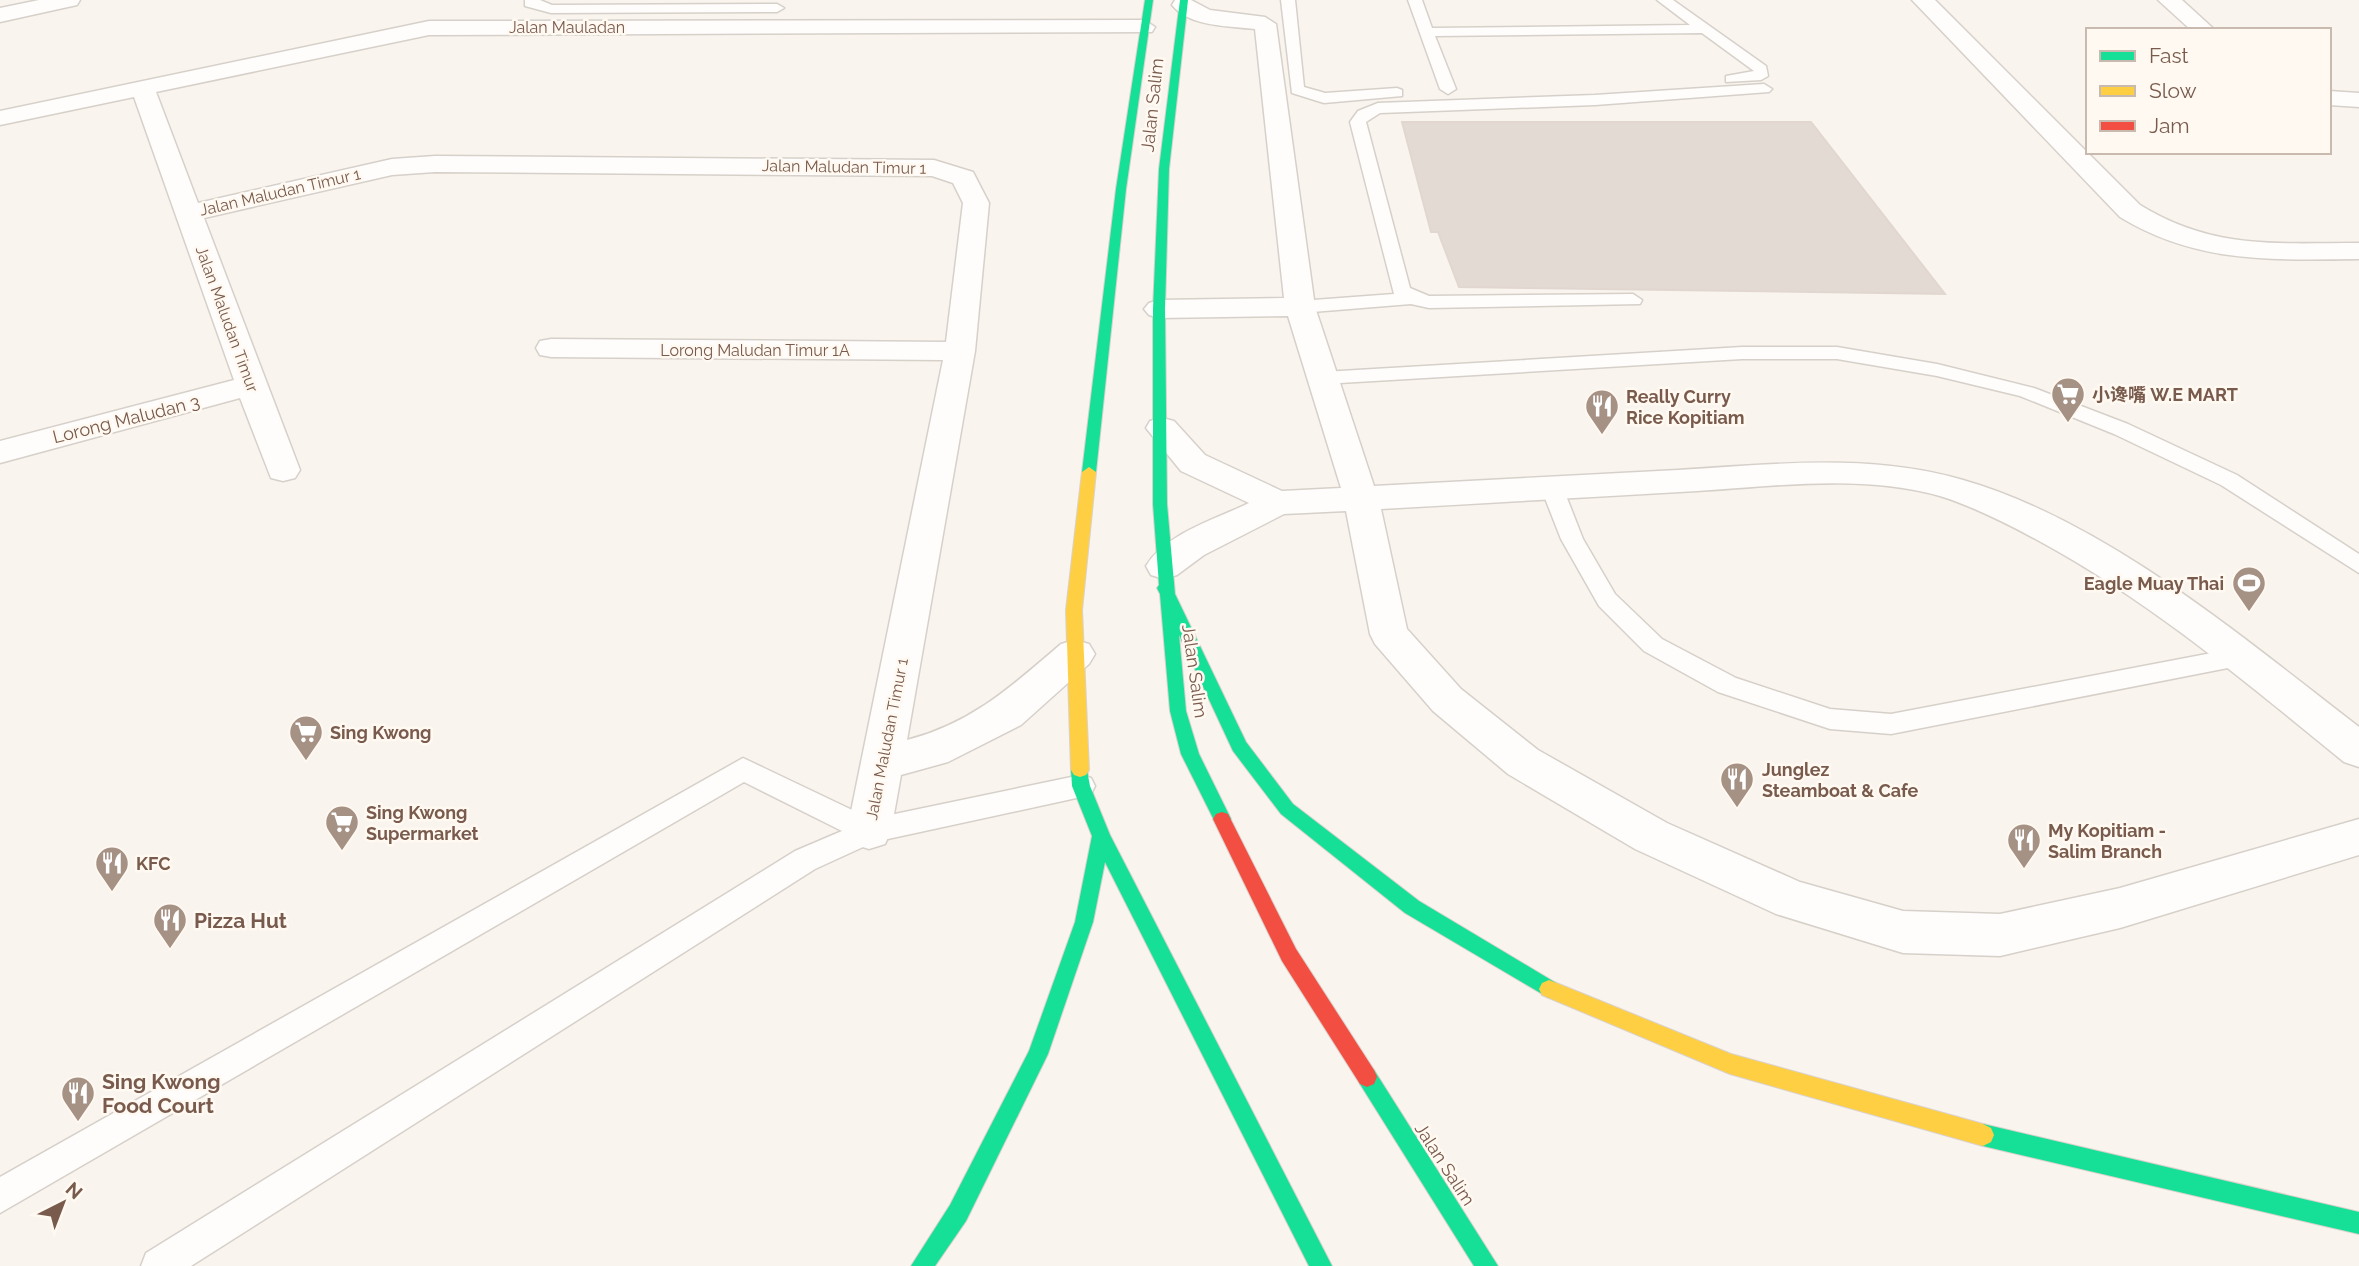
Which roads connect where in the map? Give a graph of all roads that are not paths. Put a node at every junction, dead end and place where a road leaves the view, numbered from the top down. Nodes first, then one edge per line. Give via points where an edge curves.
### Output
1 (69, 0) edge
2 (533, 0) edge
3 (1149, 0) edge
4 (1288, 0) edge
5 (1415, 0) edge
6 (1664, 0) edge
7 (1923, 0) edge
8 (2169, 0) edge
9 (1183, 3) edge
10 (647, 4) edge
11 (454, 7) dead end
12 (777, 11) edge
13 (0, 15) edge
14 (1277, 24) junction
15 (1144, 27) junction
16 (429, 28) junction
17 (2202, 28) edge
18 (1703, 29) junction
19 (1427, 32) junction
20 (143, 89) junction
21 (1448, 89) junction
22 (1764, 89) dead end
23 (2331, 98) edge
24 (2359, 100) edge
25 (0, 118) edge
26 (189, 213) junction
27 (2359, 251) edge
28 (1412, 299) junction
29 (1633, 300) dead end
30 (1300, 307) junction
31 (1159, 309) junction
32 (551, 348) dead end
33 (960, 351) junction
34 (1323, 378) junction
35 (251, 385) junction
36 (1161, 428) junction
37 (0, 452) edge
38 (283, 470) dead end
39 (1552, 488) junction
40 (1361, 498) junction
41 (1278, 503) junction
42 (2359, 565) edge
43 (1165, 577) junction
44 (1075, 654) junction
45 (2238, 657) junction
46 (2359, 751) edge
47 (884, 764) junction
48 (1081, 786) junction
49 (869, 831) junction
50 (1101, 836) junction
51 (2359, 837) edge
52 (0, 1196) edge
53 (2359, 1223) edge
54 (159, 1266) edge
55 (922, 1266) edge
56 (1321, 1266) edge
57 (1488, 1266) edge

1 - 13 street
2 - 10 lane via 530,3 537,8 551,9
3 - 15 main road, Jalan Salim
4 - 14 lane
5 - 19 lane
6 - 18 lane
7 - 27 street via 2149,225 2186,241 2247,251
8 - 17 street
9 - 14 street via 1205,16
9 - 31 main road, Jalan Salim via 1164,169
10 - 12 lane
11 - 16 street
12 - 15 street, Jalan Mauladan
12 - 16 street, Jalan Mauladan
14 - 21 lane via 1297,90 1308,95 1324,98
14 - 30 street
15 - 44 main road, Jalan Salim via 1121,189 1074,610
16 - 20 street, Jalan Mauladan
18 - 19 lane
18 - 21 lane via 1761,69 1761,75 1752,79
19 - 21 lane
20 - 25 street, Jalan Mauladan
20 - 26 street, Jalan Maludan Timur
22 - 28 lane via 1378,108 1363,114 1359,122 1401,291
23 - 24 street
26 - 33 street, Jalan Maludan Timur 1 via 392,167 435,164 934,168 964,178 976,203
26 - 35 street, Jalan Maludan Timur
28 - 29 lane
28 - 30 lane
30 - 31 street
30 - 34 street
31 - 36 main road, Jalan Salim
32 - 33 street, Lorong Maludan Timur 1A
33 - 47 street, Jalan Maludan Timur 1
34 - 40 street
34 - 42 lane via 1742,353 1837,353 1937,370 2027,392 2121,429 2229,480
35 - 37 street, Lorong Maludan 3
35 - 38 street, Jalan Maludan Timur
36 - 41 street via 1193,463
36 - 43 main road, Jalan Salim
39 - 40 street
39 - 45 street via 1799,474 1869,474 1928,482 1998,505 2080,545 2176,608
39 - 45 lane via 1572,539 1607,600 1653,645 1727,685 1830,719 1892,724
40 - 41 street
40 - 51 street via 1389,634 1447,700 1523,762 1651,836 1792,900 1902,932 2000,935 2120,908
41 - 43 street via 1191,546
43 - 53 main road via 1239,746 1287,809 1412,907 1556,993 1730,1064 1967,1131
43 - 57 main road, Jalan Salim via 1178,711 1190,754 1289,955
44 - 47 street via 1007,714 933,750
44 - 48 main road, Jalan Salim
45 - 46 street
47 - 49 street, Jalan Maludan Timur 1
48 - 49 lane
48 - 50 main road, Jalan Salim
49 - 52 lane via 743,769
49 - 54 lane via 778,876
50 - 55 main road via 1084,922 1038,1054 958,1213
50 - 56 main road, Jalan Salim

